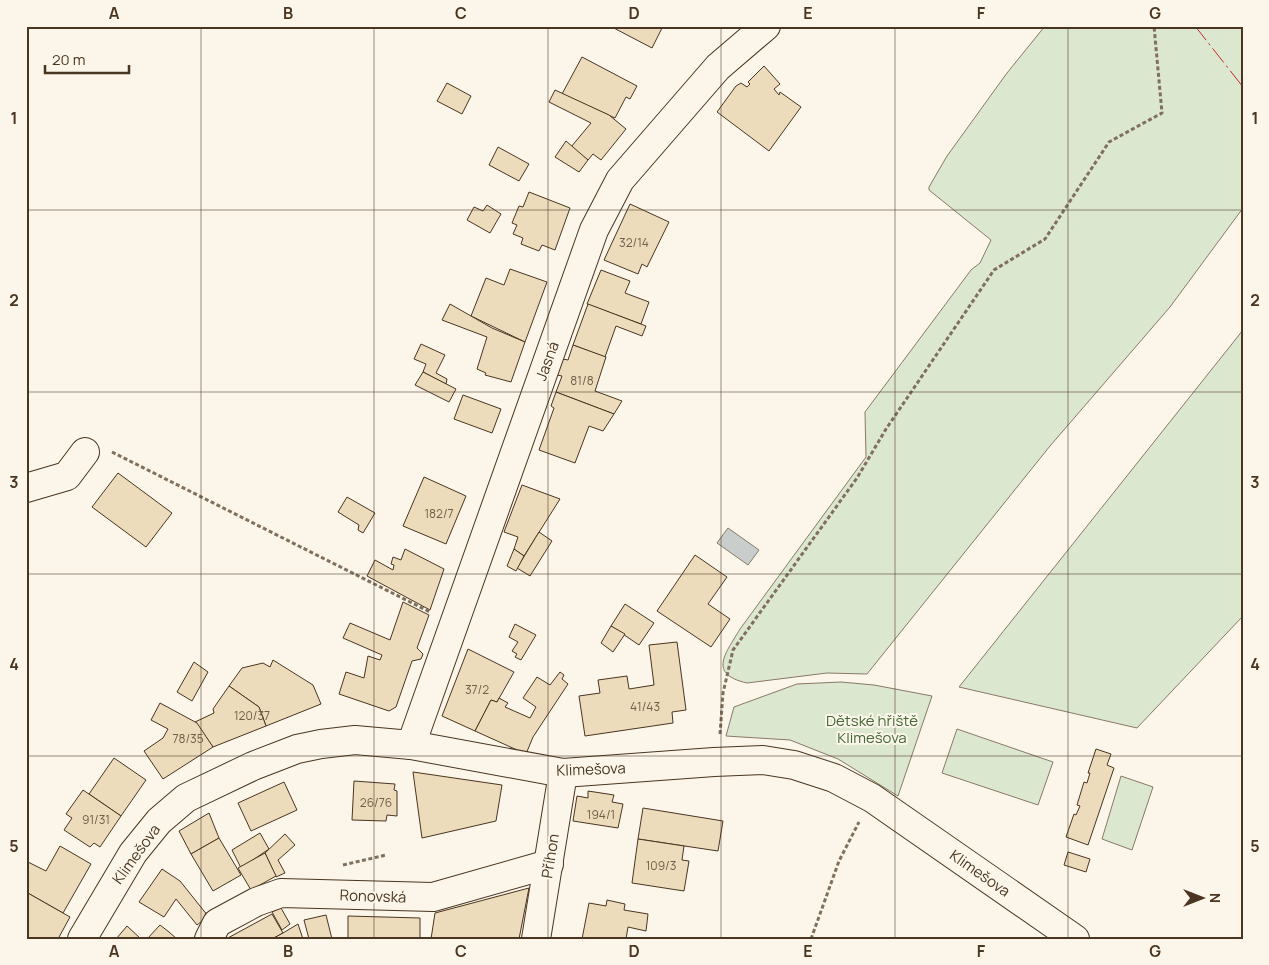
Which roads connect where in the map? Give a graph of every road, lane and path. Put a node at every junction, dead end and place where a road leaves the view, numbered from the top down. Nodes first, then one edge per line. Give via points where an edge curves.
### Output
1 (766, 26) edge
2 (1154, 26) edge
3 (85, 452) joint
4 (26, 488) edge
5 (453, 624) junction
6 (411, 745) junction
7 (714, 762) junction
8 (563, 773) junction
9 (872, 798) junction
10 (549, 864) junction
11 (82, 939) edge
12 (209, 939) edge
13 (536, 939) edge
14 (810, 939) edge
15 (1075, 939) edge

1 - 5 street, Jasná via 718,67 620,180 594,230
2 - 7 path via 1162,113 1109,142 1045,239 994,270 886,429 857,478 733,650 723,692 720,741
3 - 4 street via 67,476
3 - 5 path via 91,442
5 - 6 street, Jasná
6 - 8 street, Klimešova
6 - 11 street, Klimešova via 355,740 297,749 186,798 159,820 133,853
7 - 8 street, Klimešova
7 - 9 street, Klimešova via 763,760 794,765 834,778
8 - 10 street, Příhon
9 - 14 path via 839,861
9 - 15 street, Klimešova
10 - 12 street, Ronovská via 433,898 281,893 217,923
10 - 13 street, Příhon

